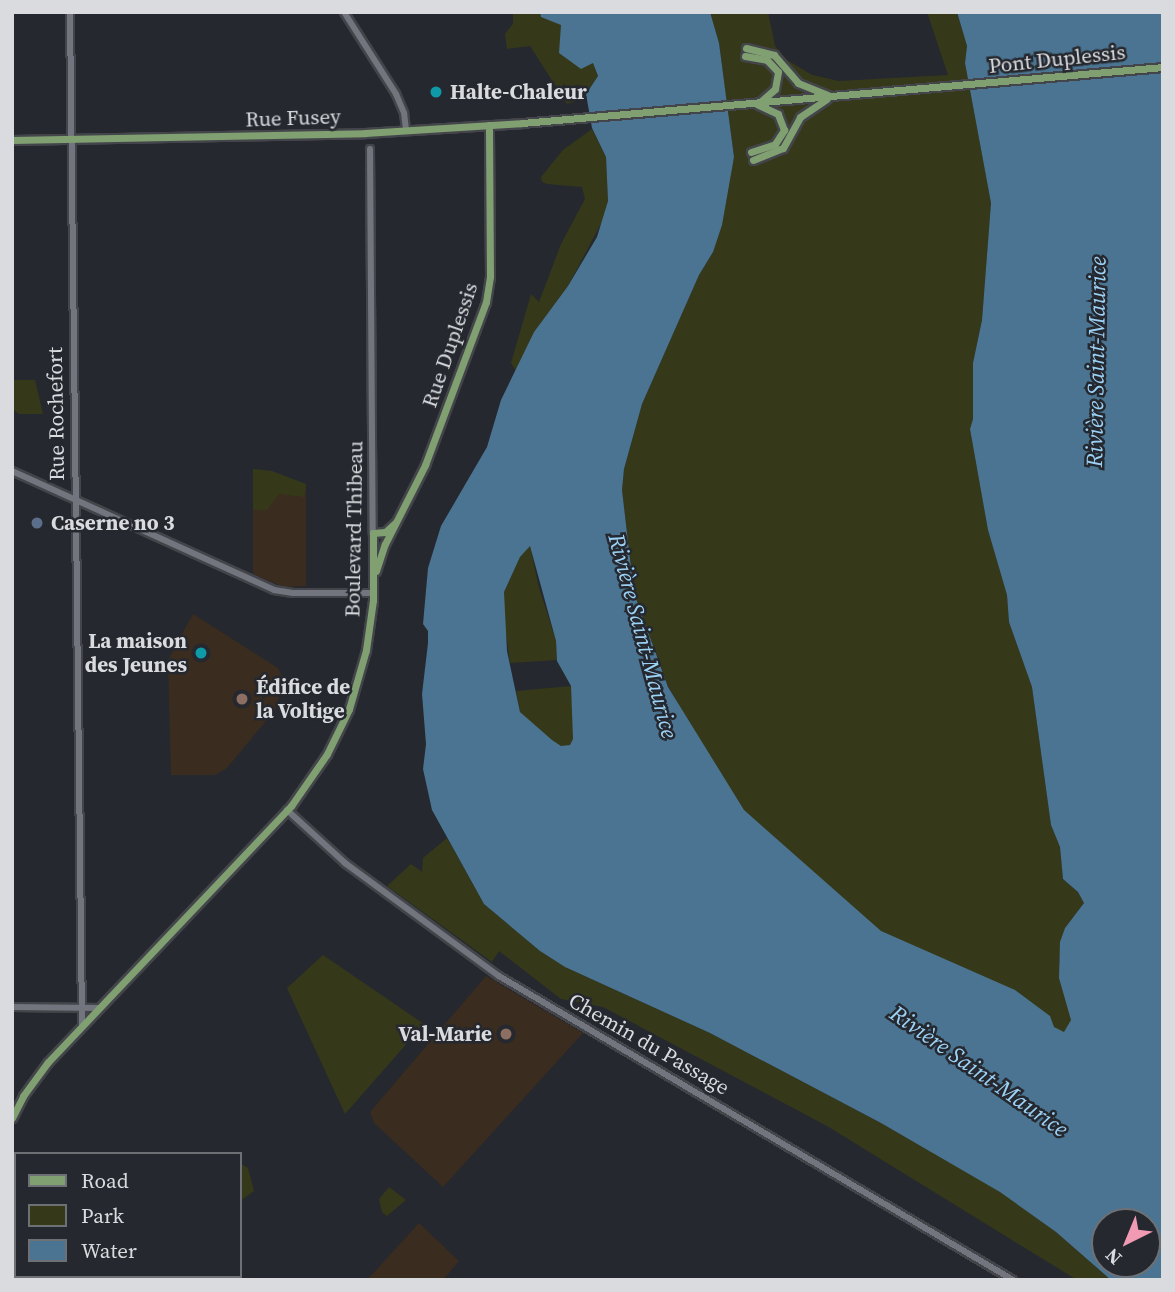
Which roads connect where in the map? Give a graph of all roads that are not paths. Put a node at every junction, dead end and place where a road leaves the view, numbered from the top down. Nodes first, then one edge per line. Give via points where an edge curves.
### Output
1 (70, 12) edge
2 (344, 12) edge
3 (1163, 66) edge
4 (832, 96) junction
5 (756, 104) junction
6 (489, 125) junction
7 (406, 130) junction
8 (72, 138) junction
9 (12, 140) edge
10 (370, 149) dead end
11 (12, 471) edge
12 (74, 498) junction
13 (395, 523) junction
14 (373, 533) junction
15 (374, 576) junction
16 (373, 593) junction
17 (287, 810) junction
18 (12, 1007) edge
19 (82, 1007) junction
20 (99, 1007) junction
21 (82, 1025) junction
22 (12, 1118) edge
23 (1013, 1280) edge

1 - 8 street, Rue Rochefort
2 - 7 street via 398,99
3 - 4 main road, Pont Duplessis
4 - 5 main road, Pont Duplessis
4 - 5 main road via 798,83 771,53 746,52 767,60 778,72 775,89
4 - 5 main road via 800,117 783,148 752,156 776,143 784,130 776,113
5 - 6 main road, Rue Fusey
6 - 7 main road, Rue Fusey
6 - 13 main road, Rue Duplessis via 488,296 425,465
7 - 8 main road, Rue Fusey
8 - 9 main road, Rue Fusey
8 - 12 street, Rue Rochefort
10 - 14 street, Boulevard Thibeau
11 - 12 street
12 - 16 street via 277,591
12 - 19 street, Rue Rochefort
13 - 14 main road via 387,531
13 - 15 main road, Rue Duplessis
14 - 15 main road, Boulevard Thibeau
15 - 16 main road, Boulevard Thibeau
16 - 17 main road, Boulevard Thibeau via 366,650 349,709 327,754
17 - 20 main road, Boulevard Thibeau
17 - 23 street, Chemin du Passage via 345,863 499,976
18 - 19 street
19 - 20 street
19 - 21 street, Rue Rochefort
20 - 21 main road, Boulevard Thibeau
21 - 22 main road, Boulevard Thibeau via 35,1078

